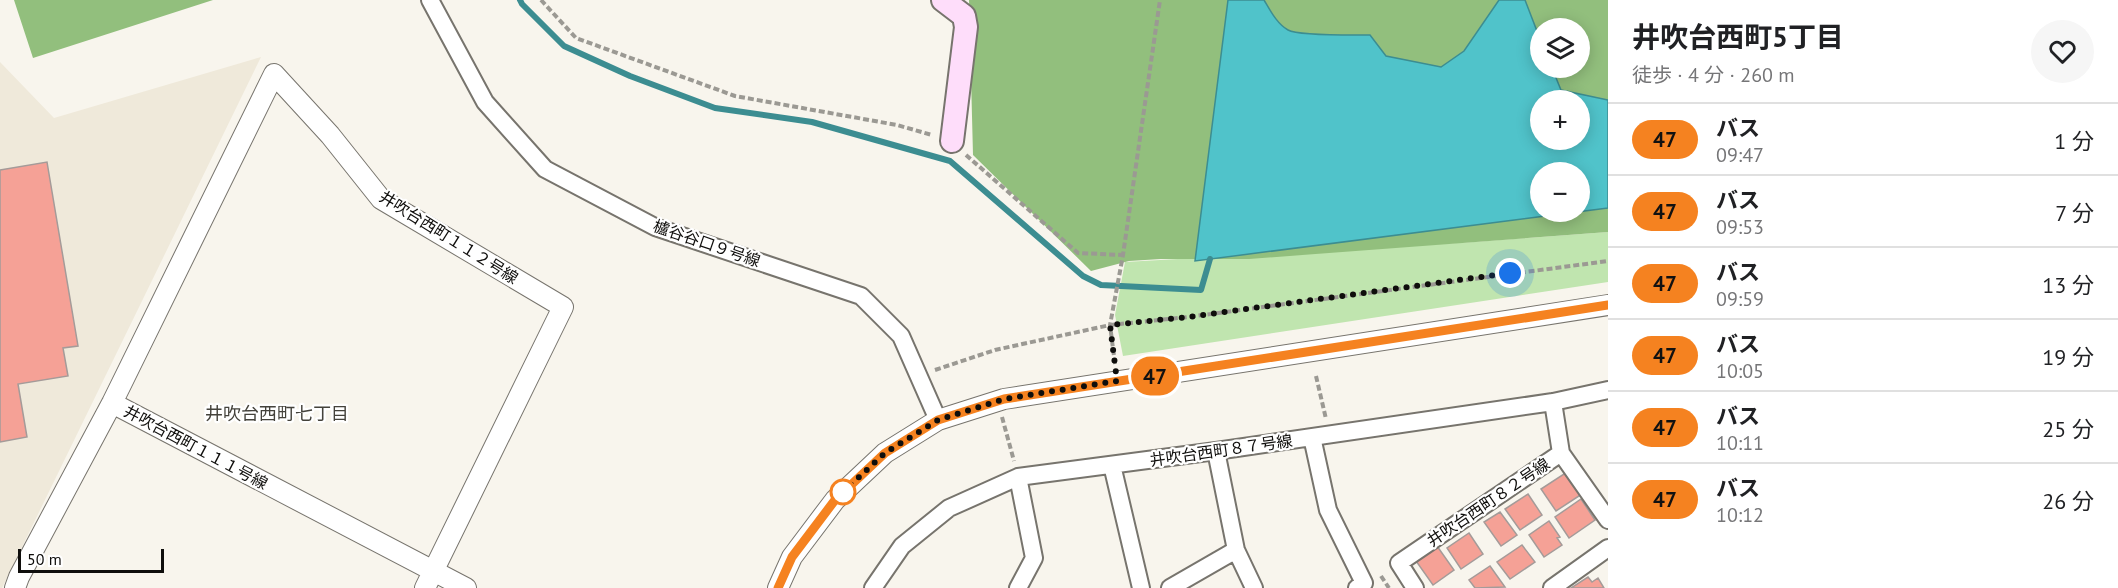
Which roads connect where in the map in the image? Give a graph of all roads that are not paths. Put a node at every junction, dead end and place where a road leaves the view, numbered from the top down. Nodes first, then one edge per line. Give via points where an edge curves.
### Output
1 (430, 0) edge
2 (944, 0) edge
3 (952, 141) road end
4 (1608, 305) edge
5 (1608, 390) edge
6 (1553, 402) junction
7 (112, 403) junction
8 (938, 420) junction
9 (1312, 437) junction
10 (1216, 451) junction
11 (1561, 453) junction
12 (1112, 465) junction
13 (1018, 477) junction
14 (1608, 520) edge
15 (1608, 549) edge
16 (1236, 550) junction
17 (429, 580) edge
18 (15, 588) edge
19 (466, 588) edge
20 (778, 588) edge
21 (873, 588) edge
22 (1018, 588) edge
23 (1142, 588) edge
24 (1170, 588) edge
25 (1254, 588) edge
26 (1357, 588) edge
27 (1415, 588) edge
28 (1552, 588) edge

1 - 8 street, 櫨谷谷口９号線 via 485,102 545,169 655,227 861,296 901,336
2 - 3 main road via 963,16 966,27
4 - 8 street via 998,401
5 - 6 street, 井吹台西町８７号線
6 - 9 street, 井吹台西町８７号線
6 - 11 street, 井吹台西町８２号線
7 - 17 street, 井吹台西町１１１号線
7 - 17 street, 井吹台西町１１２号線 via 274,74 381,199 563,307
7 - 18 street, 井吹台西町１１１号線
8 - 20 street via 885,453 835,500 792,557
9 - 10 street, 井吹台西町８７号線
9 - 26 street via 1329,510 1364,583
10 - 12 street, 井吹台西町８７号線
10 - 16 street
11 - 14 street
11 - 27 street, 井吹台西町８２号線 via 1399,563
12 - 13 street, 井吹台西町８７号線
12 - 23 street
13 - 21 street, 井吹台西町８７号線 via 949,508 902,546
13 - 22 street via 1034,558
15 - 28 street
16 - 24 street
16 - 25 street
17 - 19 street, 井吹台西町１１１号線

